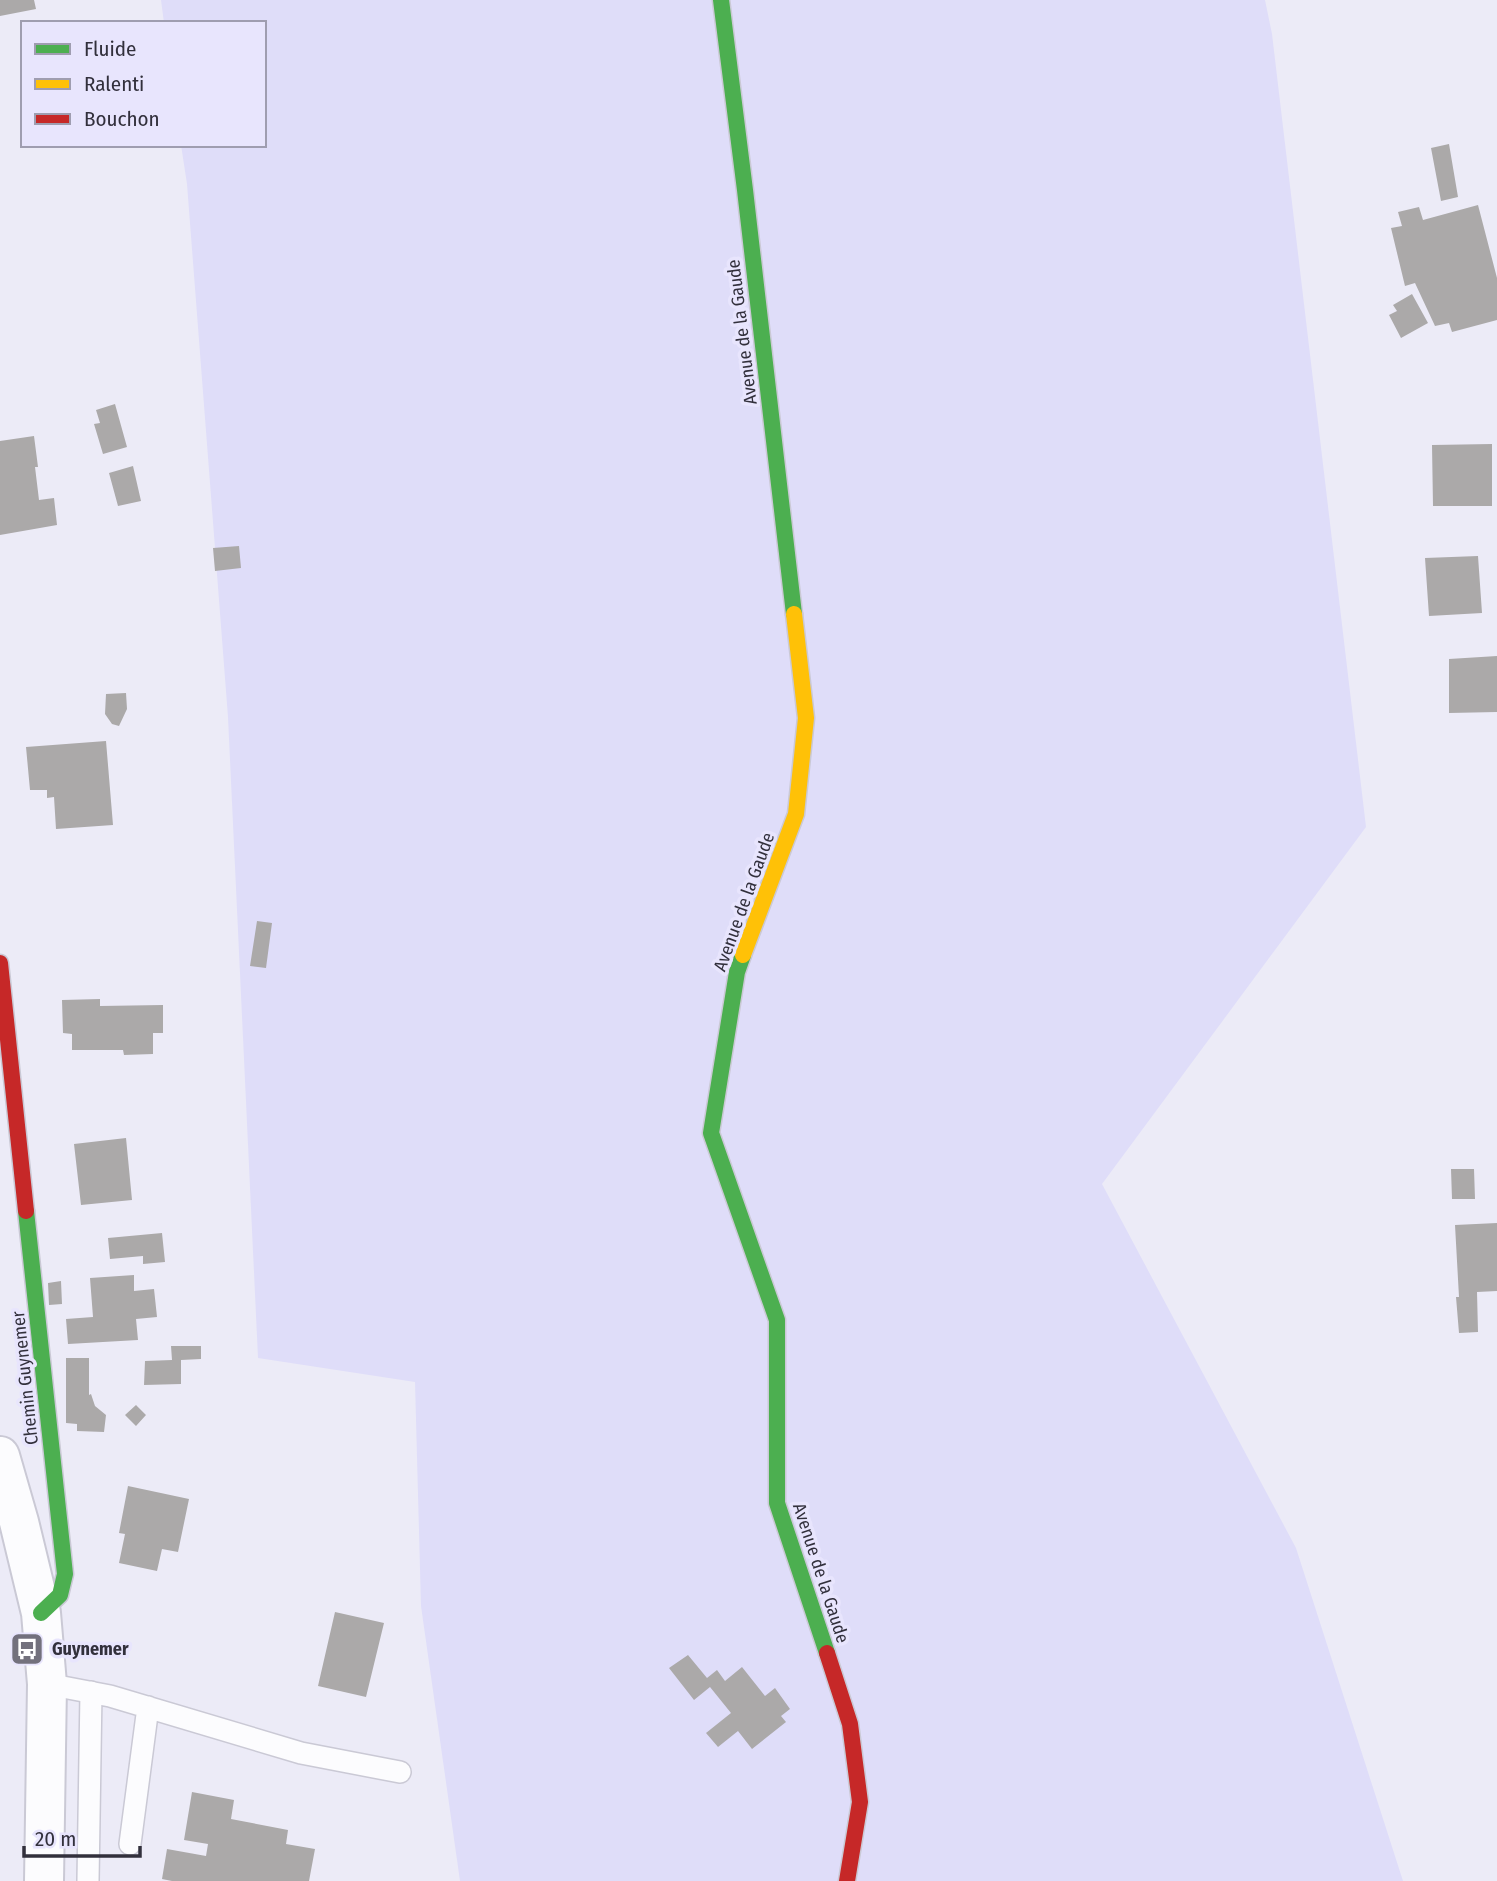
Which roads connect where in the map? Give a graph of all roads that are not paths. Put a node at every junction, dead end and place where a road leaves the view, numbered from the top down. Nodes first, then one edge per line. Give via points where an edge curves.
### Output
1 (721, 0) edge
2 (0, 963) edge
3 (0, 1457) edge
4 (41, 1614) junction
5 (47, 1684) junction
6 (91, 1692) junction
7 (148, 1707) junction
8 (400, 1772) dead end
9 (131, 1843) dead end
10 (44, 1881) edge
11 (88, 1881) edge
12 (847, 1881) edge

1 - 12 street, Avenue de la Gaude via 806,718 796,814 737,972 711,1133 777,1320 777,1503 850,1724 859,1802
2 - 4 street, Chemin Guynemer via 65,1574 60,1595
3 - 4 street
4 - 5 street
5 - 6 lane
5 - 10 street
6 - 7 lane
6 - 11 lane
7 - 8 lane via 301,1753
7 - 9 lane

